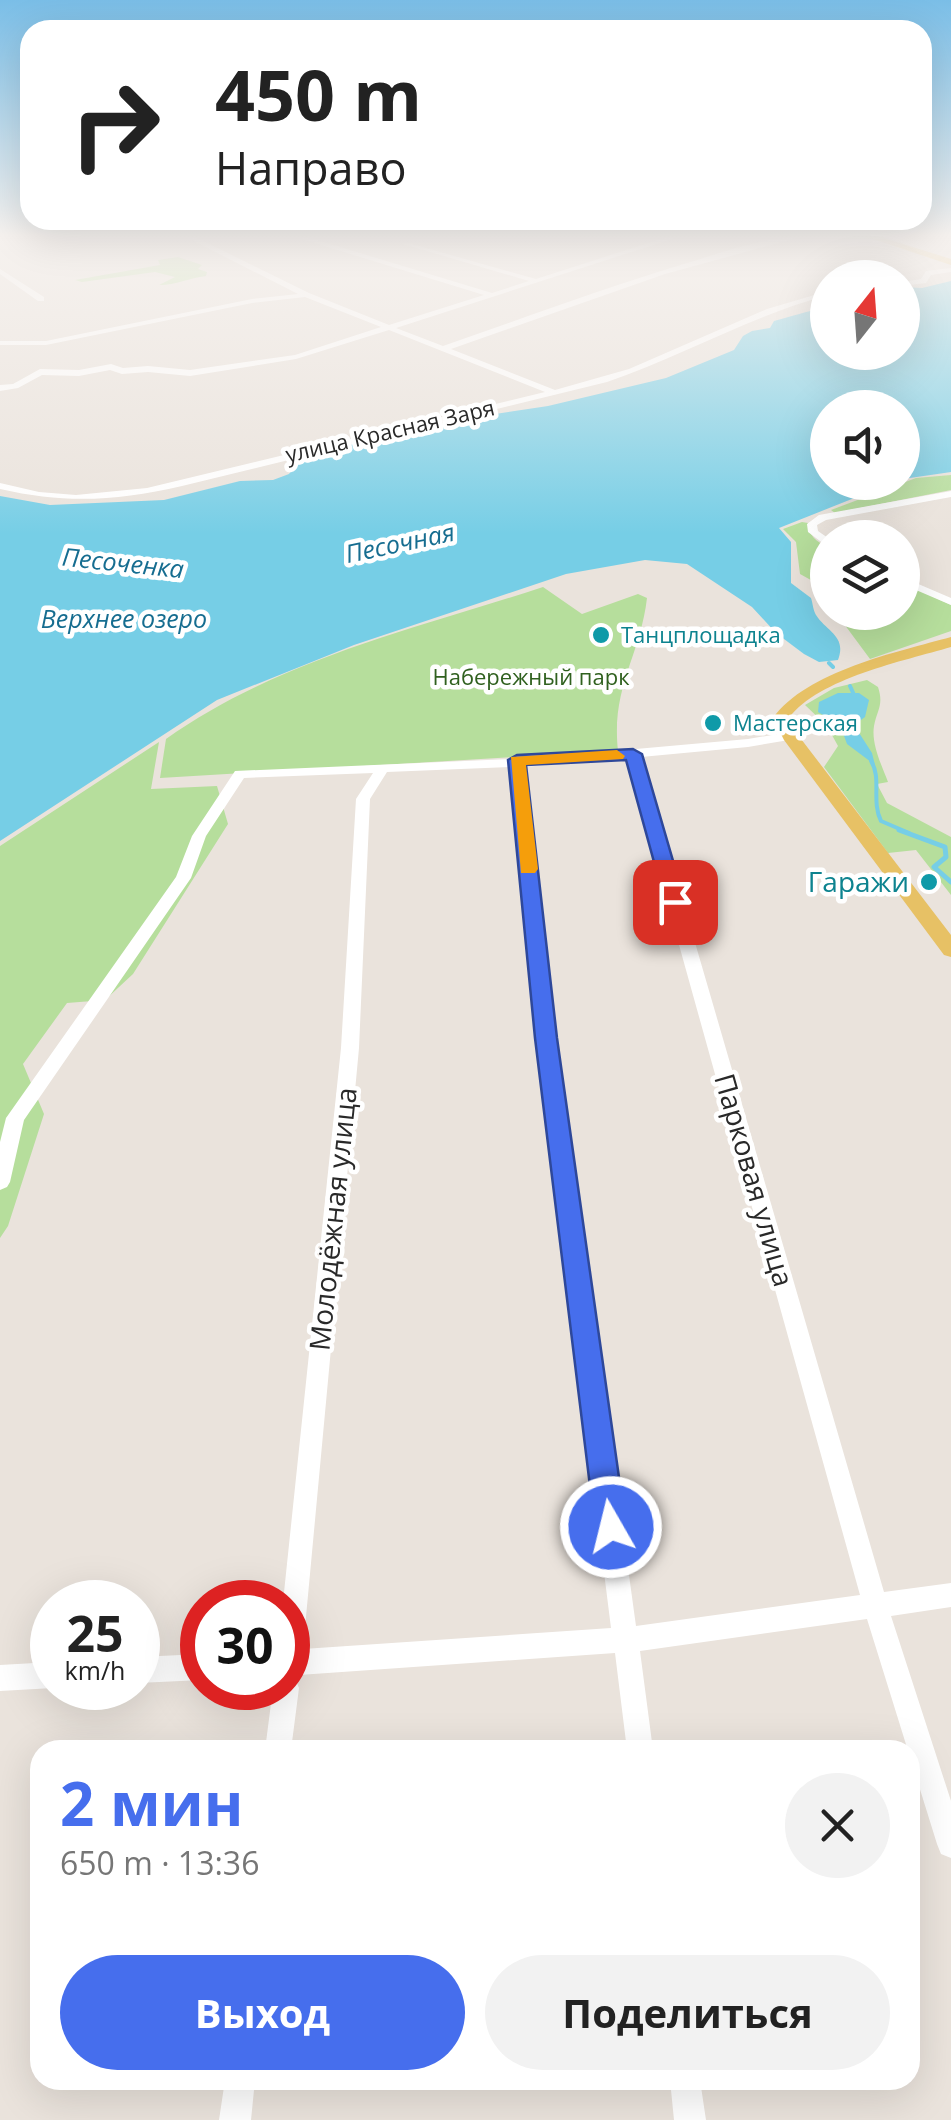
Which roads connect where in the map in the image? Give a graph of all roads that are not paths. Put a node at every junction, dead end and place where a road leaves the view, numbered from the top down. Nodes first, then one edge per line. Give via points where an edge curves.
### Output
1 (82, 336) edge
2 (363, 336) edge
3 (411, 336) edge
4 (481, 336) edge
5 (710, 336) edge
6 (0, 343) edge
7 (443, 349) junction
8 (0, 388) edge
9 (555, 393) junction
10 (0, 486) edge
11 (951, 494) edge
12 (819, 520) edge
13 (920, 588) edge
14 (951, 602) edge
15 (951, 642) edge
16 (790, 736) junction
17 (633, 754) junction
18 (517, 760) junction
19 (382, 770) junction
20 (951, 950) edge
21 (0, 1182) edge
22 (296, 1580) edge
23 (951, 1596) edge
24 (875, 1606) junction
25 (626, 1640) junction
26 (310, 1662) edge
27 (30, 1676) edge
28 (0, 1678) edge
29 (283, 1710) edge
30 (279, 1740) edge
31 (639, 1740) edge
32 (918, 1740) edge
33 (920, 1747) edge
34 (951, 1844) edge
35 (239, 2090) edge
36 (686, 2090) edge
37 (235, 2120) edge
38 (690, 2120) edge

1 - 6 street
2 - 8 street via 246,368 40,372
3 - 7 street
4 - 7 street
5 - 9 street, улица Красная Заря via 642,369
7 - 9 street
9 - 10 street, улица Красная Заря via 146,492 60,498
11 - 12 street
13 - 14 street
15 - 16 main road via 814,690 785,707 781,718
16 - 17 street
16 - 20 main road
17 - 18 street
17 - 24 street, Парковая улица
18 - 19 street
18 - 25 street via 546,1038
19 - 21 street via 240,774 199,836 183,878 15,1118
19 - 22 street, Молодёжная улица via 363,798 350,1048
23 - 24 street
24 - 25 street
24 - 32 street, Парковая улица
25 - 26 street
25 - 31 street
27 - 28 street
29 - 30 street
33 - 34 street, Парковая улица
35 - 37 street
36 - 38 street

